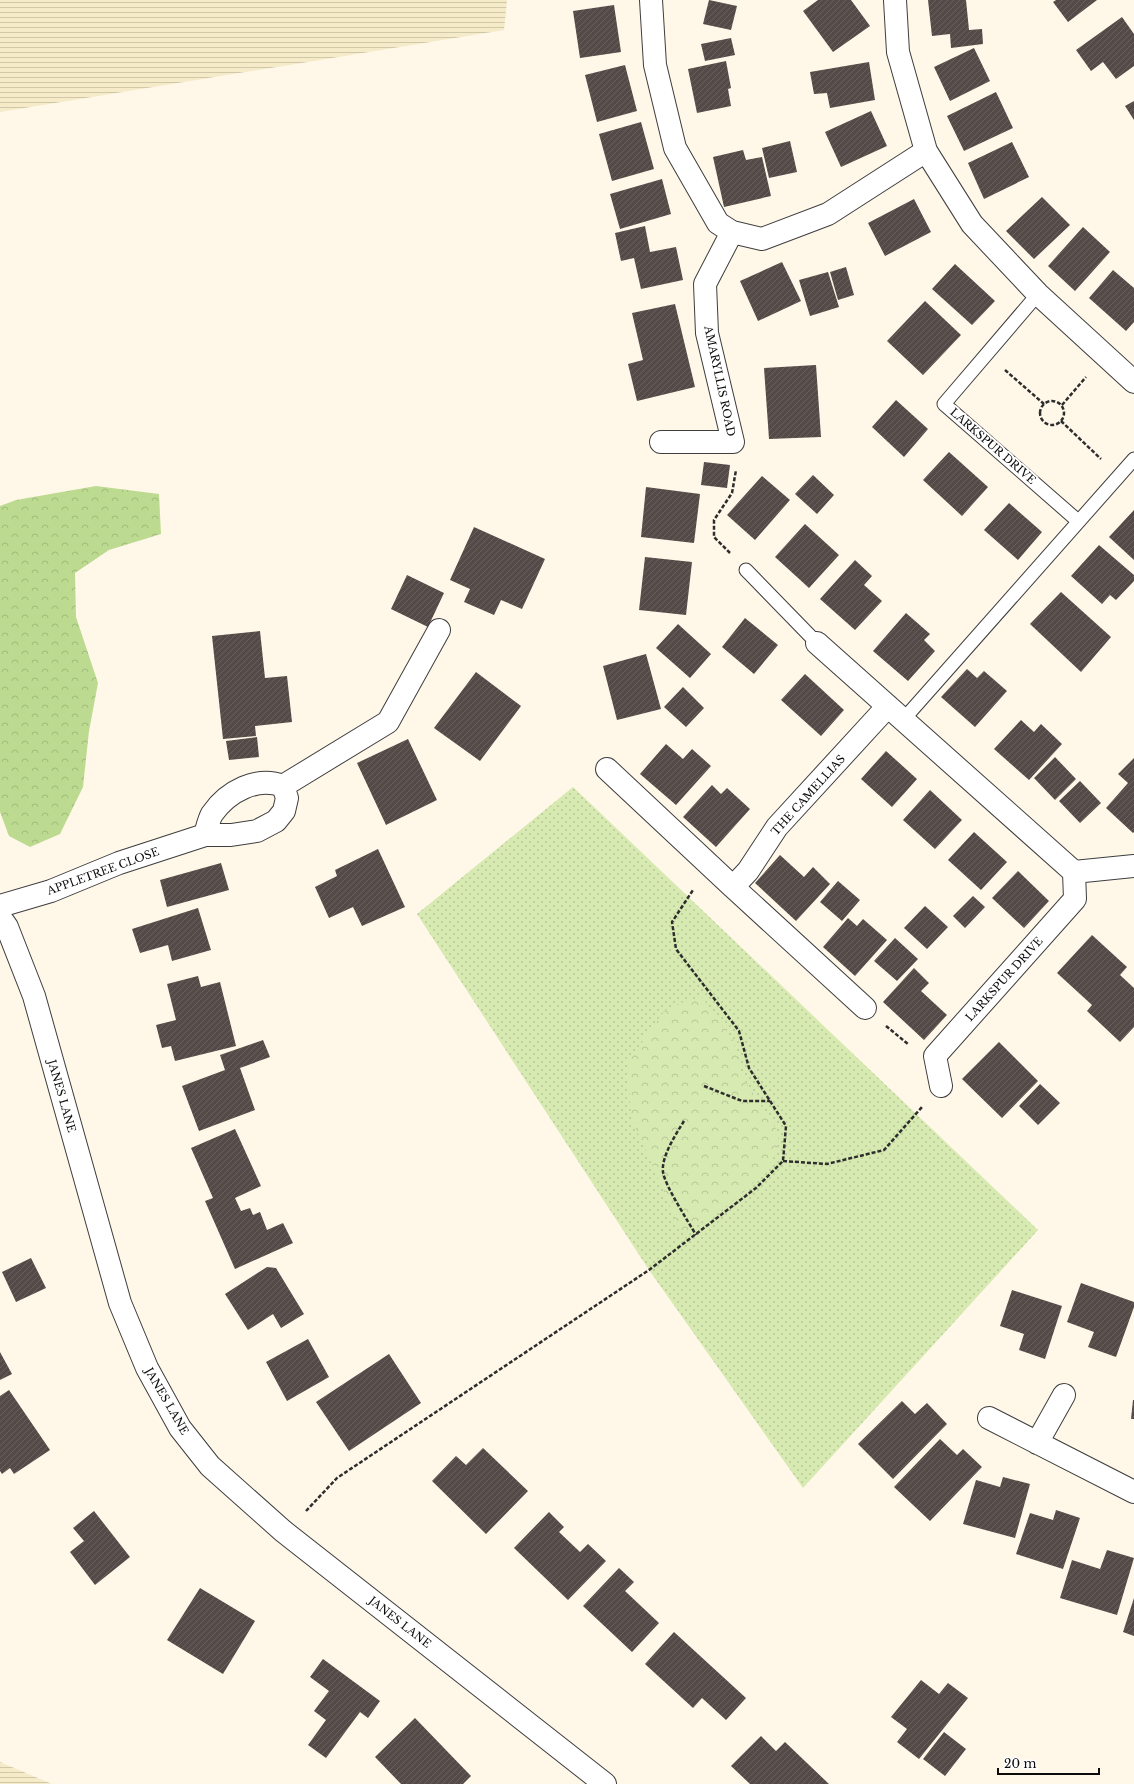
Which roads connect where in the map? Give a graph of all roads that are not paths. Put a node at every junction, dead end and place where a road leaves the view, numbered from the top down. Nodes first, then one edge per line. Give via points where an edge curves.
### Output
1 (651, 0) edge
2 (894, 0) edge
3 (926, 151) junction
4 (732, 232) junction
5 (1038, 294) junction
6 (1134, 382) edge
7 (661, 442) dead end
8 (1134, 459) edge
9 (1078, 521) junction
10 (746, 570) road end
11 (440, 630) dead end
12 (817, 643) joint
13 (896, 713) junction
14 (607, 769) dead end
15 (283, 786) junction
16 (205, 835) junction
17 (1134, 866) edge
18 (1074, 872) junction
19 (733, 887) junction
20 (0, 906) edge
21 (0, 918) edge
22 (865, 1008) road end
23 (941, 1086) road end
24 (1064, 1395) dead end
25 (989, 1418) dead end
26 (1037, 1443) junction
27 (1134, 1492) edge
28 (605, 1784) edge

1 - 4 street via 656,66 675,148 718,223
2 - 3 street via 898,52
3 - 4 street via 828,214 762,239
3 - 5 street via 972,224
4 - 7 street, AMARYLLIS ROAD via 705,284 707,333 733,442
5 - 6 street
5 - 9 lane, LARKSPUR DRIVE via 944,404
8 - 9 lane
9 - 13 lane
10 - 12 lane
11 - 15 street via 388,722
12 - 13 street
13 - 18 street
13 - 19 street, THE CAMELLIAS via 777,827 748,871
14 - 19 street
15 - 16 street via 274,782 251,784 234,793 211,814
15 - 16 street, APPLETREE CLOSE via 287,798 284,811 276,821 256,831 231,835
16 - 20 street, APPLETREE CLOSE via 119,863 50,891
17 - 18 street
18 - 23 street, LARKSPUR DRIVE via 1075,899 936,1056
19 - 22 street
21 - 28 street, JANES LANE via 8,928 34,996 120,1303 147,1368 180,1428 210,1466 282,1531
24 - 26 street
25 - 26 street
26 - 27 street

